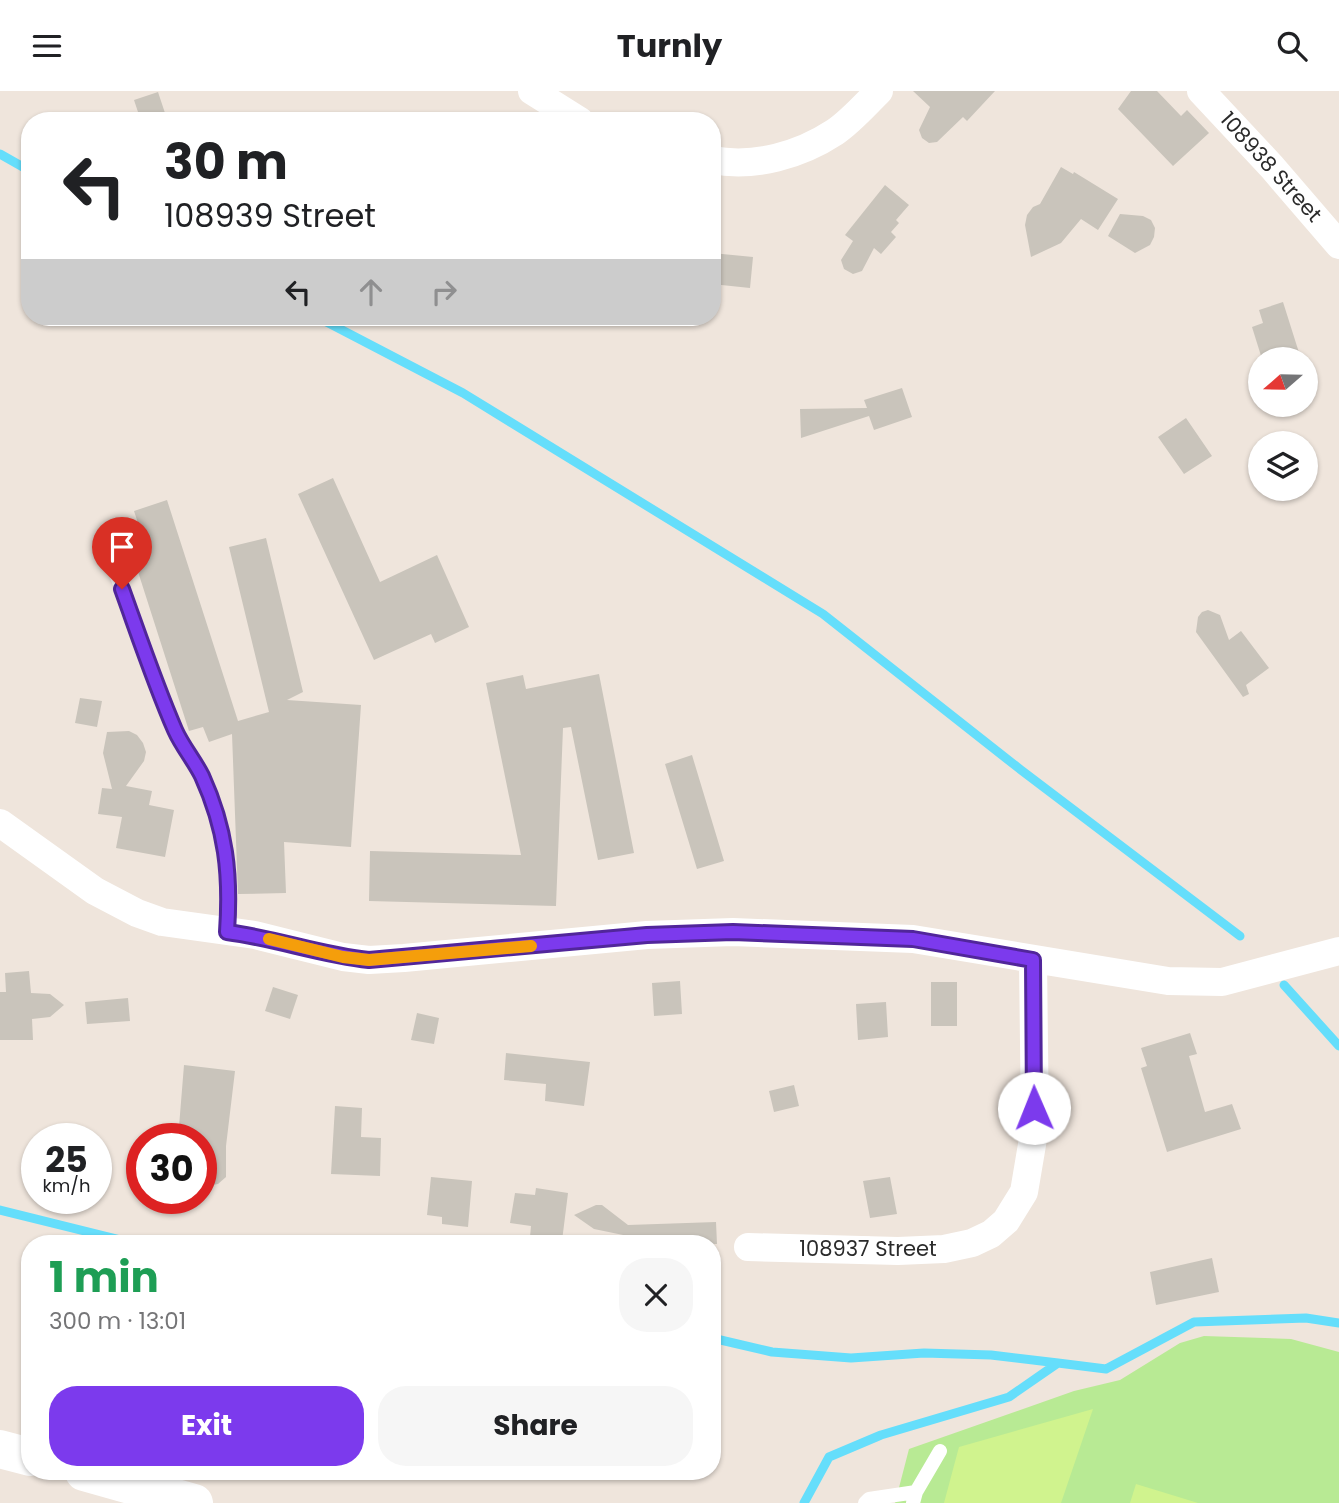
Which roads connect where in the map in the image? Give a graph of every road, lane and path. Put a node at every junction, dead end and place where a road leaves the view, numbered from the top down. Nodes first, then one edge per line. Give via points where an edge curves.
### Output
1 (532, 91) edge
2 (879, 91) edge
3 (1201, 91) edge
4 (566, 112) edge
5 (721, 160) edge
6 (1339, 245) edge
7 (104, 542) dead end
8 (0, 823) edge
9 (227, 932) junction
10 (1339, 951) edge
11 (1033, 960) junction
12 (748, 1247) dead end
13 (0, 1449) edge
14 (940, 1451) dead end
15 (21, 1455) edge
16 (112, 1480) edge
17 (915, 1497) edge
18 (194, 1503) edge
19 (865, 1503) edge

1 - 4 street
2 - 5 street via 837,131 800,151 761,162
3 - 6 street, 108938 Street
7 - 9 lane via 176,732 215,807 229,872
8 - 9 street via 95,891 136,913 180,926
9 - 11 street via 369,960 647,935 733,932 913,939
10 - 11 street via 1231,980 1195,983
11 - 12 street, 108937 Street via 1035,1127 1024,1192 1006,1221 972,1243 944,1249
13 - 15 street
14 - 17 lane
16 - 18 street
17 - 19 lane

